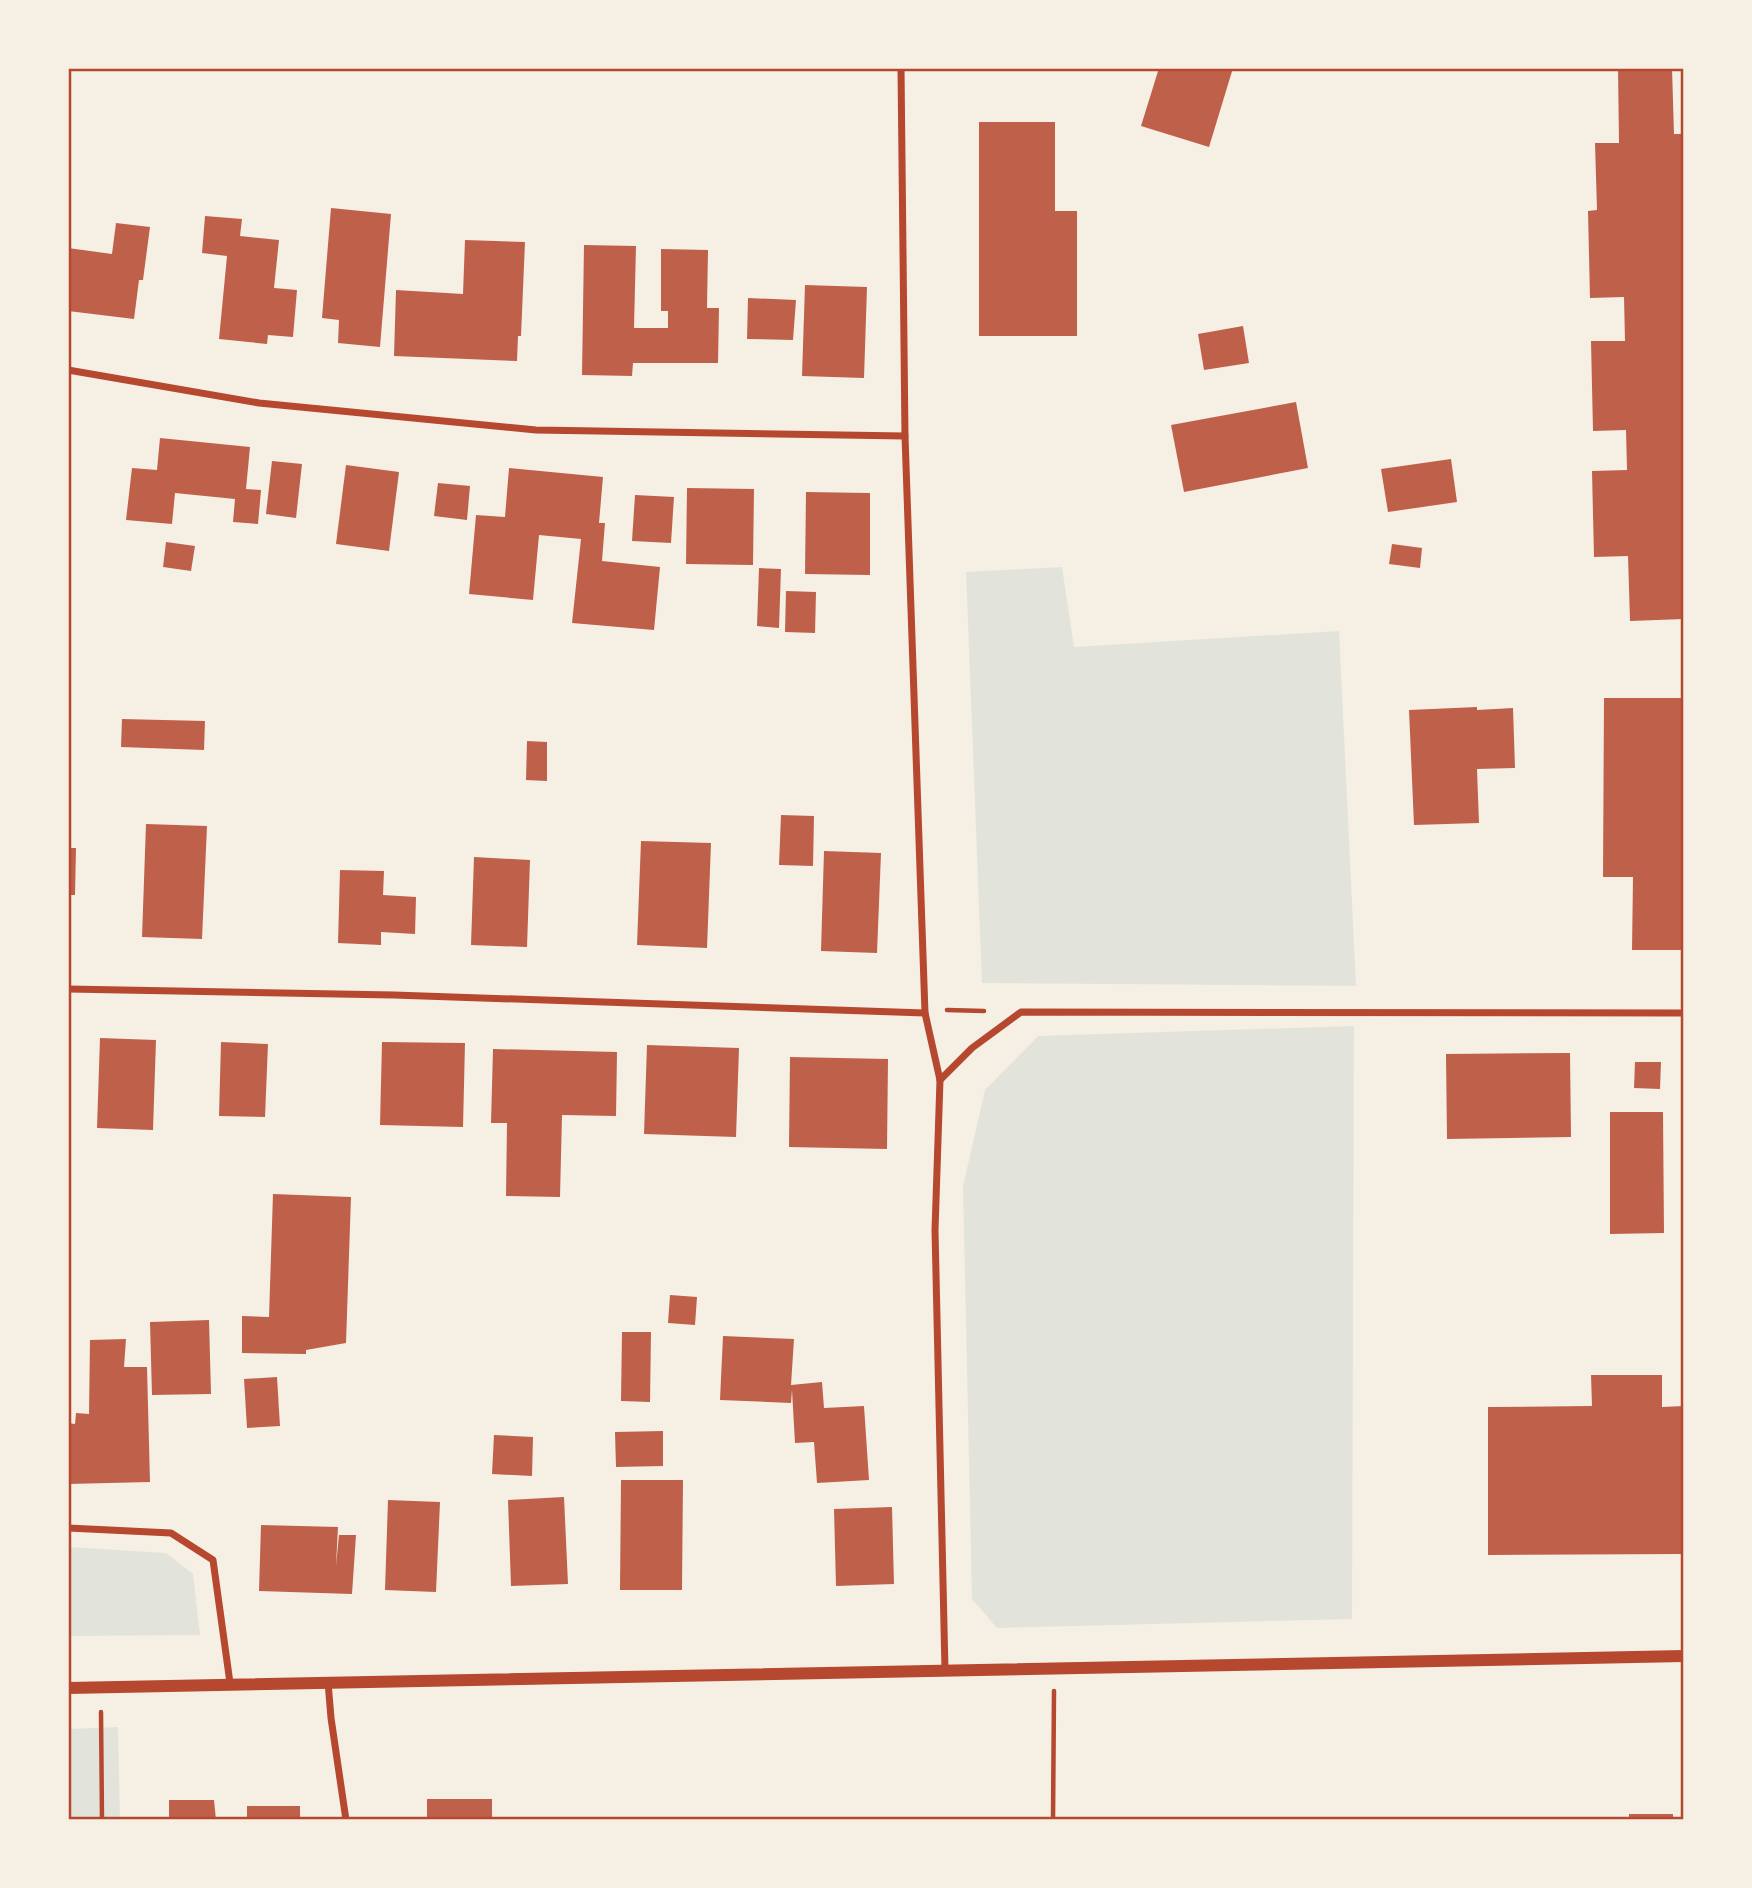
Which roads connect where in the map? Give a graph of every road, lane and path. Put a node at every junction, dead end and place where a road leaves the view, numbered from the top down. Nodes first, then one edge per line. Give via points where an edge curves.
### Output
1 (901, 68) edge
2 (68, 370) edge
3 (905, 436) junction
4 (68, 989) edge
5 (925, 1011) junction
6 (1021, 1012) junction
7 (1684, 1013) edge
8 (940, 1080) junction
9 (68, 1528) edge
10 (1684, 1656) edge
11 (1054, 1667) junction
12 (945, 1670) junction
13 (328, 1682) junction
14 (230, 1683) junction
15 (100, 1687) junction
16 (68, 1688) edge
17 (102, 1820) edge
18 (346, 1820) edge
19 (1053, 1820) edge

1 - 3 street
2 - 3 street via 259,403 536,430
3 - 5 street
4 - 5 street
5 - 6 path
5 - 8 street
6 - 7 street
6 - 8 street via 972,1048
8 - 12 street via 935,1230
9 - 14 street via 171,1533 213,1560
10 - 11 street
11 - 12 street
11 - 19 path
12 - 13 street
13 - 14 street
13 - 18 street
14 - 15 street
15 - 16 street
15 - 17 path

